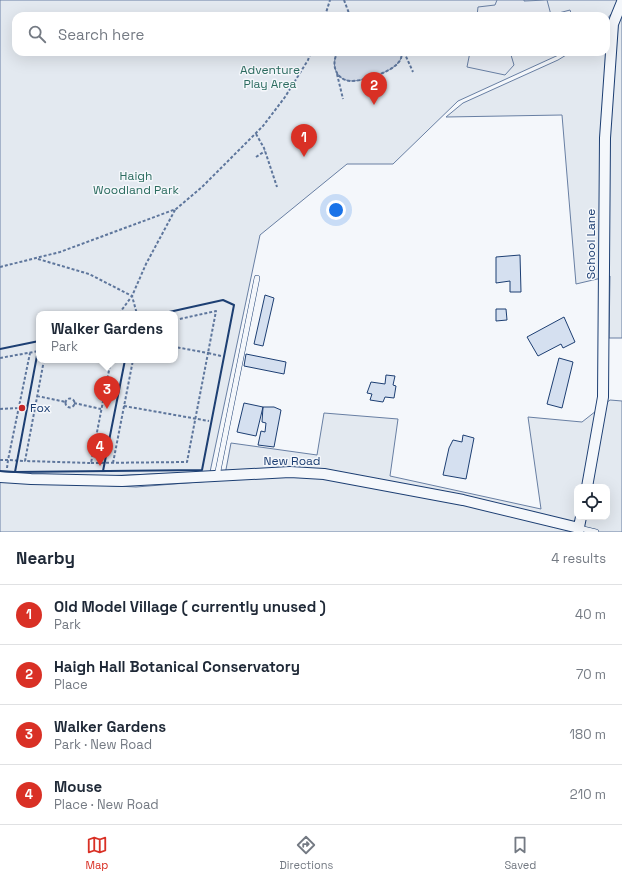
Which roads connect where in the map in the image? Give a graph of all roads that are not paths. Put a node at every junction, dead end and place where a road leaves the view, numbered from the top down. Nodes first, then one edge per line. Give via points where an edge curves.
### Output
1 (622, 2) edge
2 (257, 278) dead end
3 (3, 474) edge
4 (217, 476) junction
5 (587, 484) edge
6 (580, 520) edge
7 (578, 530) edge
8 (596, 532) edge

1 - 5 street, School Lane via 613,24 605,138 603,397
2 - 4 lane
3 - 4 street, New Road via 31,479 122,481
4 - 7 street, New Road via 290,472 324,474 463,500
6 - 7 street
7 - 8 lane

